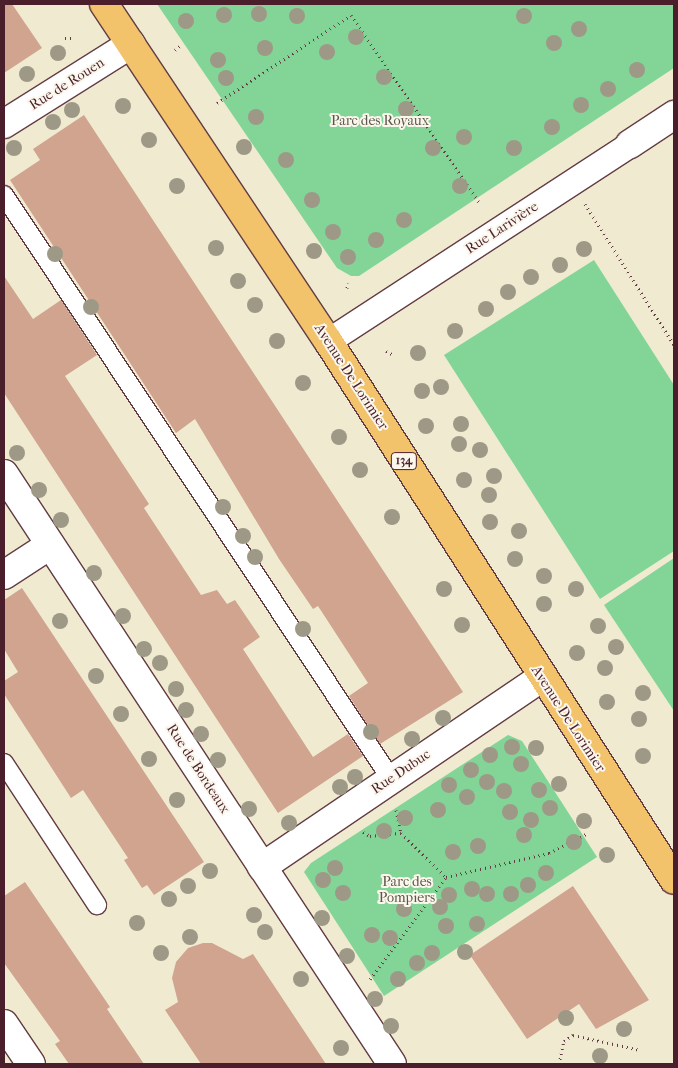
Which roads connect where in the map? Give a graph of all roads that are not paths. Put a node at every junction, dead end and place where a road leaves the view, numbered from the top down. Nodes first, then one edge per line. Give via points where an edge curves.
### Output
1 (104, 4) edge
2 (131, 44) junction
3 (674, 115) edge
4 (4, 124) edge
5 (630, 144) joint
6 (4, 195) edge
7 (328, 341) junction
8 (4, 474) edge
9 (50, 545) junction
10 (4, 575) edge
11 (541, 678) junction
12 (4, 763) edge
13 (391, 778) junction
14 (262, 867) junction
15 (674, 880) edge
16 (97, 905) dead end
17 (4, 1024) edge
18 (31, 1064) edge
19 (392, 1064) edge

1 - 2 main road, Avenue De Lorimier / 134
2 - 4 street, Rue de Rouen
2 - 7 main road, Avenue De Lorimier / 134
3 - 5 street, Rue Larivière
5 - 7 street, Rue Larivière
6 - 13 lane
7 - 11 main road, Avenue De Lorimier / 134
8 - 9 street, Rue de Bordeaux
9 - 10 street
9 - 14 street, Rue de Bordeaux
11 - 13 street, Rue Dubuc
11 - 15 main road, Avenue De Lorimier / 134
12 - 16 lane
13 - 14 street, Rue Dubuc
14 - 19 street, Rue de Bordeaux
17 - 18 street

